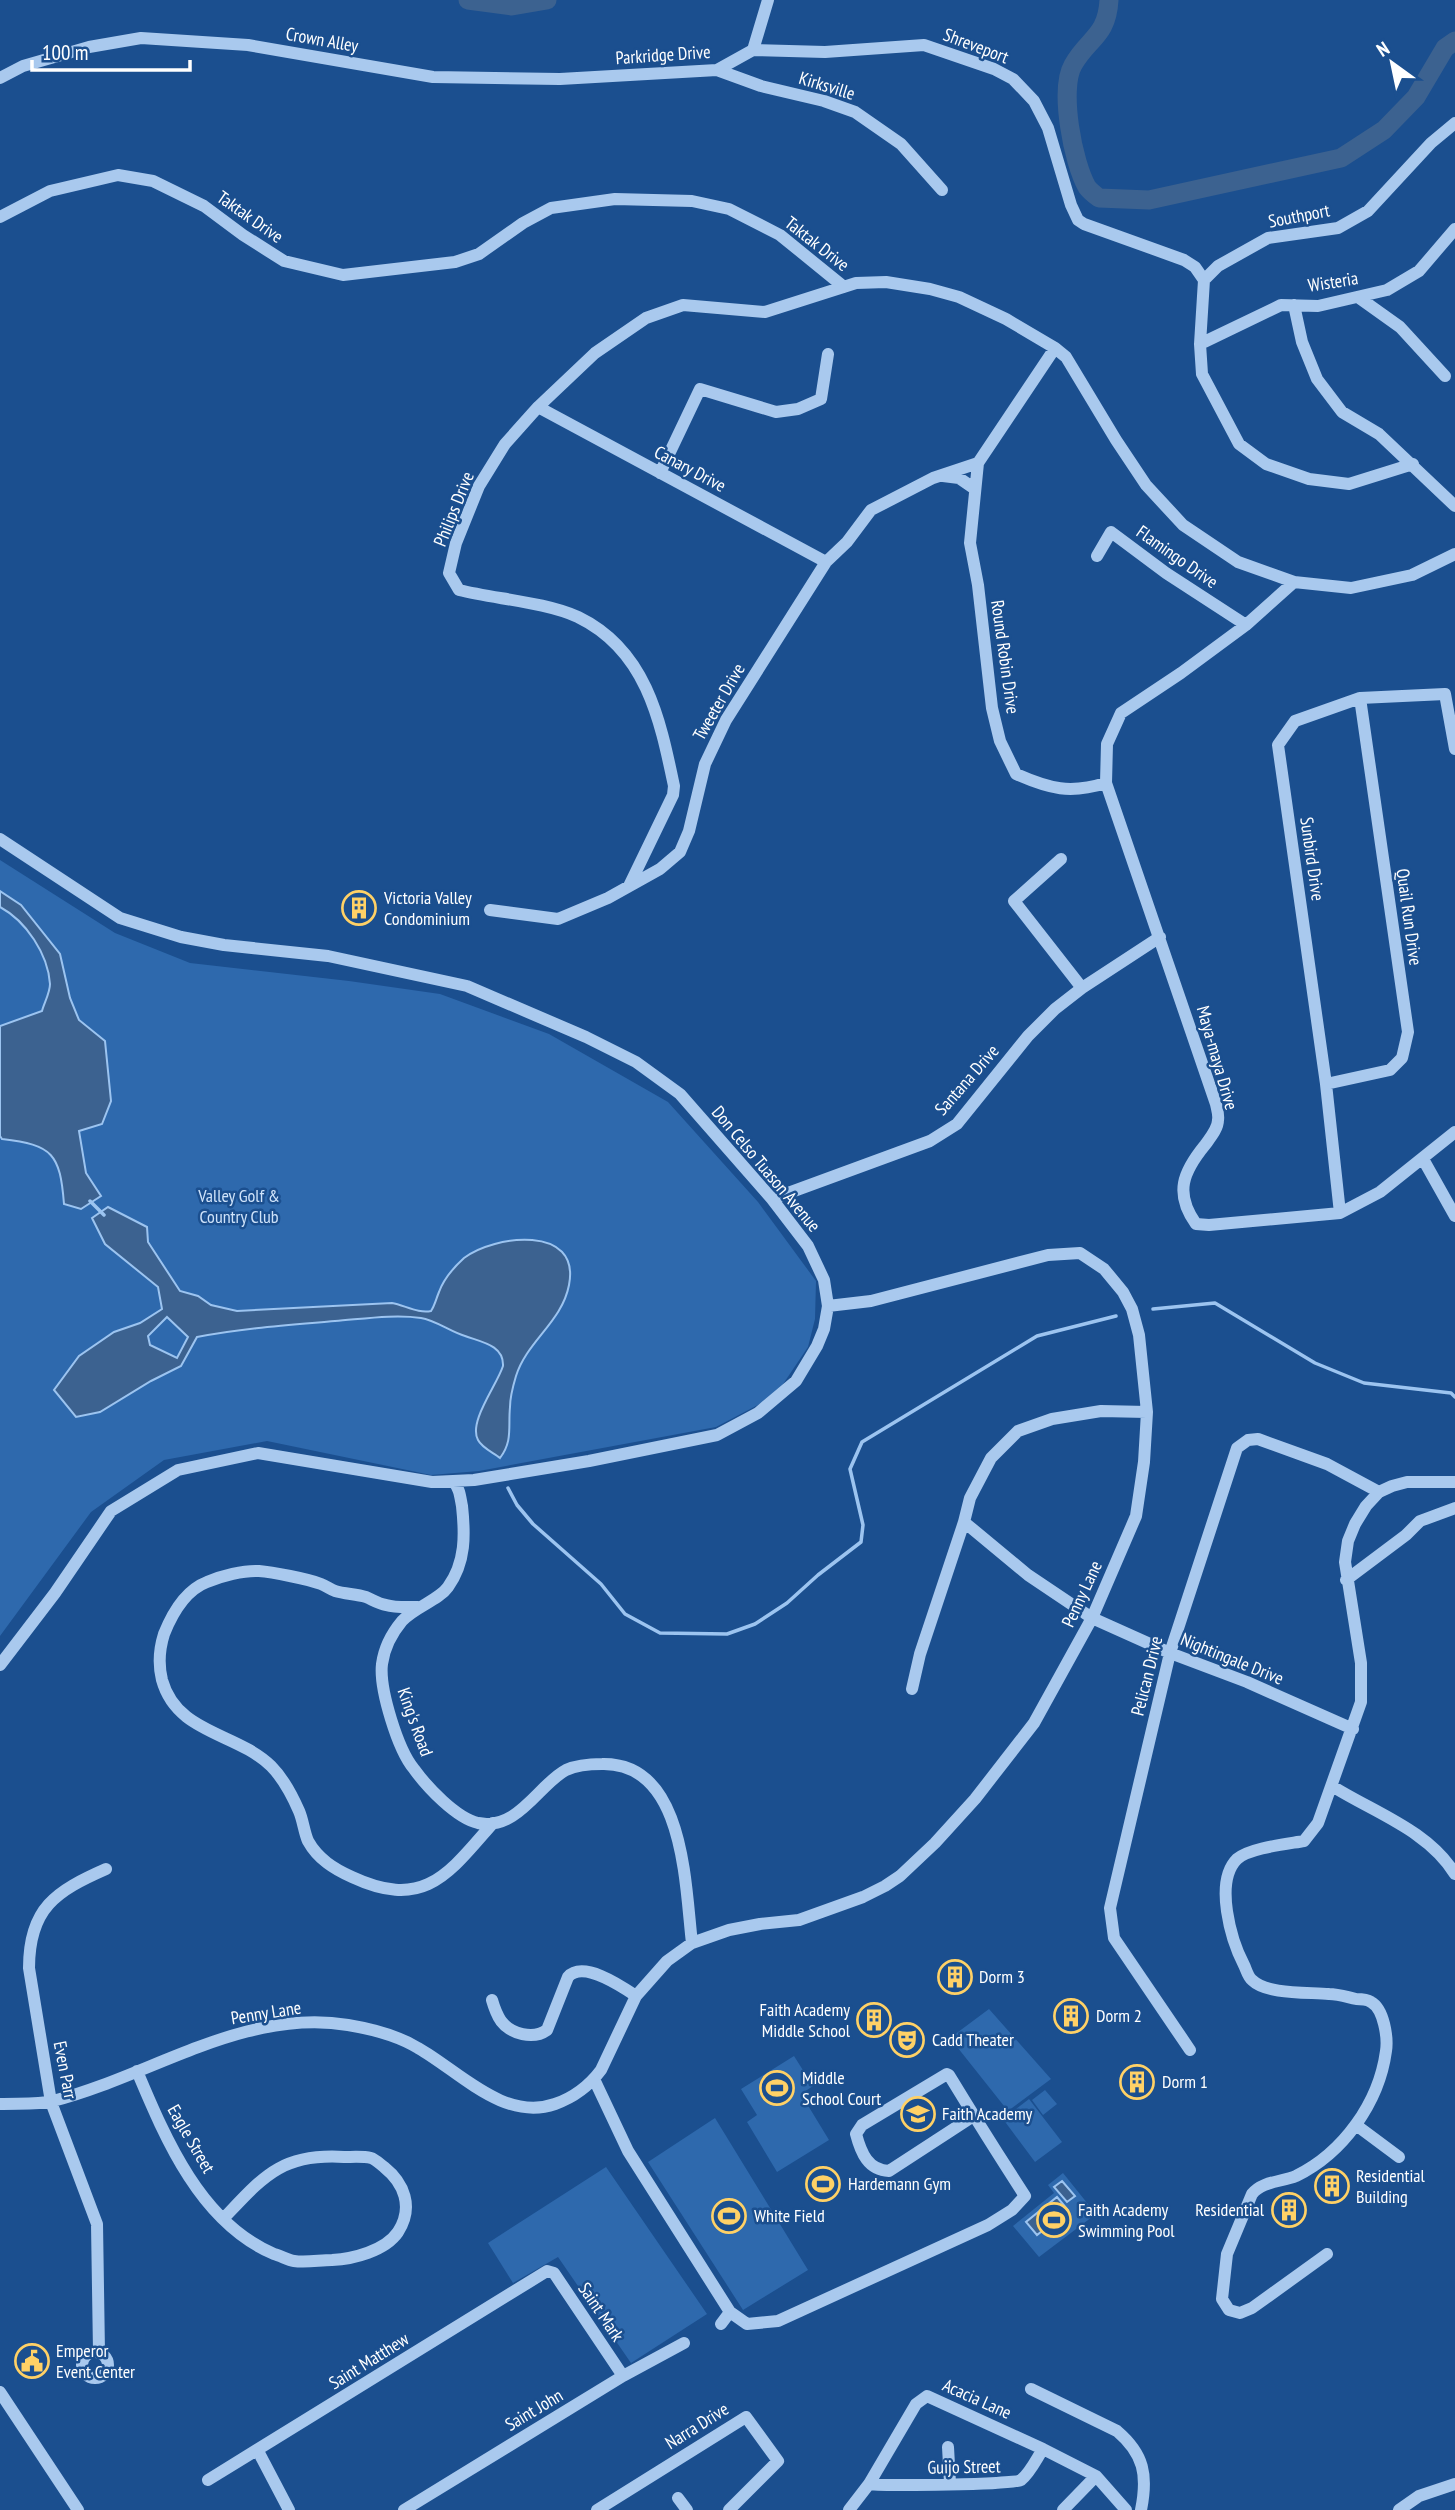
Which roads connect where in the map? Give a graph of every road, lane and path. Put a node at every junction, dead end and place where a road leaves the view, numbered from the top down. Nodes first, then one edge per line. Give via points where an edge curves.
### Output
1 (768, 0) edge
2 (753, 50) junction
3 (717, 70) junction
4 (0, 78) edge
5 (560, 79) joint
6 (1455, 123) edge
7 (942, 190) dead end
8 (0, 217) edge
9 (1455, 229) edge
10 (1204, 280) junction
11 (844, 287) junction
12 (1358, 297) junction
13 (1294, 305) junction
14 (1200, 344) junction
15 (1055, 348) junction
16 (828, 354) dead end
17 (1445, 376) dead end
18 (538, 407) junction
19 (978, 463) junction
20 (1413, 464) junction
21 (660, 473) junction
22 (939, 476) junction
23 (975, 489) junction
24 (1455, 506) edge
25 (1455, 554) edge
26 (1097, 556) dead end
27 (826, 562) junction
28 (1294, 582) junction
29 (1246, 625) junction
30 (1360, 698) junction
31 (1455, 749) edge
32 (1106, 783) junction
33 (0, 839) edge
34 (1061, 859) dead end
35 (629, 886) junction
36 (490, 910) dead end
37 (1160, 937) junction
38 (1082, 988) junction
39 (1326, 1083) junction
40 (1455, 1132) edge
41 (1423, 1158) junction
42 (772, 1199) junction
43 (1340, 1213) junction
44 (1455, 1216) edge
45 (828, 1306) junction
46 (1147, 1412) junction
47 (453, 1481) junction
48 (1455, 1482) edge
49 (1379, 1492) junction
50 (1455, 1508) edge
51 (964, 1522) junction
52 (1346, 1580) junction
53 (418, 1607) junction
54 (1092, 1618) junction
55 (1170, 1653) junction
56 (0, 1665) edge
57 (912, 1689) dead end
58 (1353, 1729) junction
59 (1332, 1786) junction
60 (493, 1822) junction
61 (106, 1869) dead end
62 (1455, 1874) edge
63 (692, 1943) junction
64 (636, 1996) junction
65 (492, 2000) dead end
66 (1189, 2050) dead end
67 (137, 2071) junction
68 (594, 2079) junction
69 (51, 2102) junction
70 (0, 2104) edge
71 (975, 2115) junction
72 (1356, 2125) junction
73 (1399, 2157) dead end
74 (223, 2219) junction
75 (1327, 2254) dead end
76 (547, 2271) joint
77 (730, 2312) junction
78 (721, 2324) dead end
79 (684, 2343) dead end
80 (99, 2352) dead end
81 (623, 2376) junction
82 (1031, 2389) dead end
83 (0, 2392) edge
84 (948, 2447) dead end
85 (1043, 2449) junction
86 (258, 2451) junction
87 (1096, 2476) junction
88 (208, 2480) dead end
89 (950, 2483) junction
90 (869, 2484) junction
91 (1455, 2484) edge
92 (678, 2498) dead end
93 (78, 2510) edge
94 (289, 2510) edge
95 (404, 2510) edge
96 (597, 2510) edge
97 (687, 2510) edge
98 (729, 2510) edge
99 (849, 2510) edge
100 (1063, 2510) edge
101 (1126, 2510) edge
102 (1141, 2510) edge
103 (1399, 2510) edge

1 - 2 street
2 - 3 street, Parkridge Drive
2 - 10 street, Shreveport via 825,52 924,45 994,69 1013,79 1034,102 1048,128 1078,220 1184,260
3 - 5 street, Parkridge Drive
3 - 7 street, Kirksville via 855,112 901,144
4 - 5 street, Crown Alley via 23,66 89,47 141,38 248,45 433,77
6 - 10 street, Southport via 1430,142 1368,211 1338,228 1268,238
8 - 11 street, Taktak Drive via 50,191 118,175 153,181 204,206 284,261 343,275 455,262 479,254 551,208 615,199 692,201 729,209 780,235
9 - 12 street, Wisteria via 1419,271 1387,290
10 - 14 street
11 - 15 street, Taktak Drive via 878,281 959,297
11 - 18 street, Philips Drive via 765,312 683,304 646,318 595,354
12 - 13 street, Wisteria via 1318,306
12 - 17 street via 1400,327
13 - 14 street, Wisteria via 1280,305
13 - 20 street via 1317,379 1342,412 1378,433
14 - 20 street via 1202,374 1239,444 1266,464 1309,479 1349,484
15 - 19 street, Round Robin Drive
15 - 28 street, Taktak Drive via 1066,357 1146,485 1183,525 1238,562
16 - 21 street via 821,399 798,409 776,412 700,389
18 - 21 street, Canary Drive
18 - 35 street, Philips Drive via 505,444 479,486 449,573 459,590 578,617 620,645 646,685 674,786
19 - 22 street, Tweeter Drive
19 - 23 street, Round Robin Drive
20 - 24 street
21 - 27 street, Canary Drive
22 - 23 street via 960,478
22 - 27 street, Tweeter Drive via 871,510
23 - 32 street, Round Robin Drive via 970,544 1000,741 1016,774 1042,785 1083,790
25 - 28 street, Taktak Drive via 1412,575 1352,588
26 - 29 street, Flamingo Drive via 1111,532
27 - 35 street, Tweeter Drive via 726,720 705,764 680,852
28 - 29 street
29 - 32 street via 1121,712 1107,744
30 - 31 street, Sunbird Drive via 1445,694
30 - 39 street, Sunbird Drive via 1295,721 1278,745
30 - 39 street, Quail Run Drive via 1408,1032 1402,1058 1390,1070
32 - 37 street, Maya-maya Drive
33 - 42 street, Don Celso Tuason Avenue via 120,918 181,937 328,956 467,986 586,1037 636,1062 680,1094
34 - 38 street via 1014,901
35 - 36 street, Tweeter Drive via 558,919
37 - 38 street, Santana Drive
37 - 43 street, Maya-maya Drive via 1219,1122 1189,1164 1182,1190 1186,1210 1196,1224 1209,1225
38 - 42 street, Santana Drive via 1028,1036 957,1124 930,1142
39 - 43 street, Sunbird Drive
40 - 41 street, Maya-maya Drive
41 - 43 street, Maya-maya Drive via 1380,1192
41 - 44 street
42 - 45 street, Don Celso Tuason Avenue via 808,1246 824,1280
45 - 46 street, Penny Lane via 872,1301 1048,1255 1080,1253 1104,1269 1132,1309
45 - 47 street, Don Celso Tuason Avenue via 817,1346 796,1381 758,1413 717,1435
46 - 51 street via 1101,1411 1052,1419 1018,1431 991,1458 970,1498
46 - 54 street, Penny Lane via 1136,1516
47 - 53 street, King's Road via 459,1489 463,1552 447,1590
47 - 56 street, Don Celso Tuason Avenue via 432,1482 258,1453 178,1470 111,1511
48 - 49 street via 1407,1482
49 - 52 street via 1366,1506 1348,1541
49 - 55 street, Pelican Drive via 1327,1464 1258,1439 1237,1448
50 - 52 street via 1420,1521
51 - 54 street, Nightingale Drive via 1028,1575
51 - 57 street
52 - 58 street via 1361,1663 1361,1702
53 - 60 street, King's Road via 395,1630 382,1665 399,1738 411,1766 429,1788 477,1823
53 - 60 street via 387,1606 319,1583 257,1571 205,1582 175,1610 167,1626 160,1645 163,1684 172,1704 186,1717 271,1766 288,1787 309,1841 324,1862 367,1884 395,1891 440,1879
54 - 55 street, Nightingale Drive
54 - 63 street, Penny Lane via 1034,1723 975,1799 900,1875 863,1897 799,1920 729,1930
55 - 58 street, Nightingale Drive
55 - 66 street, Pelican Drive via 1110,1908 1114,1938
58 - 59 street
59 - 62 street via 1413,1831
59 - 72 street via 1318,1823 1304,1841 1238,1858 1228,1873 1226,1912 1237,1951 1252,1980 1288,1992 1371,2002 1381,2014 1387,2049 1376,2092
60 - 63 street via 526,1806 565,1771 589,1764 631,1768 651,1781 669,1810 685,1875
61 - 69 street, Even Parr via 58,1893 32,1932 29,1968
63 - 64 street, Penny Lane via 667,1961
64 - 65 street via 598,1974 572,1973 547,2030 532,2036 512,2031 500,2020
64 - 68 street, Penny Lane
67 - 68 street, Penny Lane via 239,2032 294,2023 387,2033 518,2107 568,2100
67 - 69 street, Penny Lane
67 - 74 street, Eagle Street via 186,2173
68 - 77 street via 628,2151
69 - 70 street, Penny Lane
69 - 80 street, Even Parr via 97,2224
71 - 71 street via 947,2074 862,2125 856,2134 859,2148 871,2166 889,2171
71 - 77 street via 1025,2196 1012,2210 778,2321 747,2324
72 - 73 street
72 - 75 street via 1329,2156 1252,2193 1227,2255 1222,2300 1229,2310 1240,2313 1252,2308
74 - 74 street, Eagle Street via 274,2170 292,2161 327,2156 372,2158 397,2178 407,2204 398,2232 378,2249 339,2260 293,2261 254,2245
76 - 81 street, Saint Mark via 554,2273
76 - 86 street, Saint Matthew
77 - 78 street
79 - 81 street, Saint John
81 - 95 street, Saint John
82 - 102 street via 1124,2437 1143,2466
83 - 93 street
84 - 89 street
85 - 87 street, Acacia Lane
85 - 89 street, Guijo Street via 1019,2482
85 - 90 street, Acacia Lane via 927,2396 916,2404
86 - 88 street, Saint Matthew
86 - 94 street
87 - 100 street
87 - 101 street, Acacia Lane
89 - 90 street, Guijo Street
90 - 99 street, Acacia Lane
91 - 103 street via 1419,2496
92 - 97 street
96 - 98 street, Narra Drive via 746,2417 778,2462

